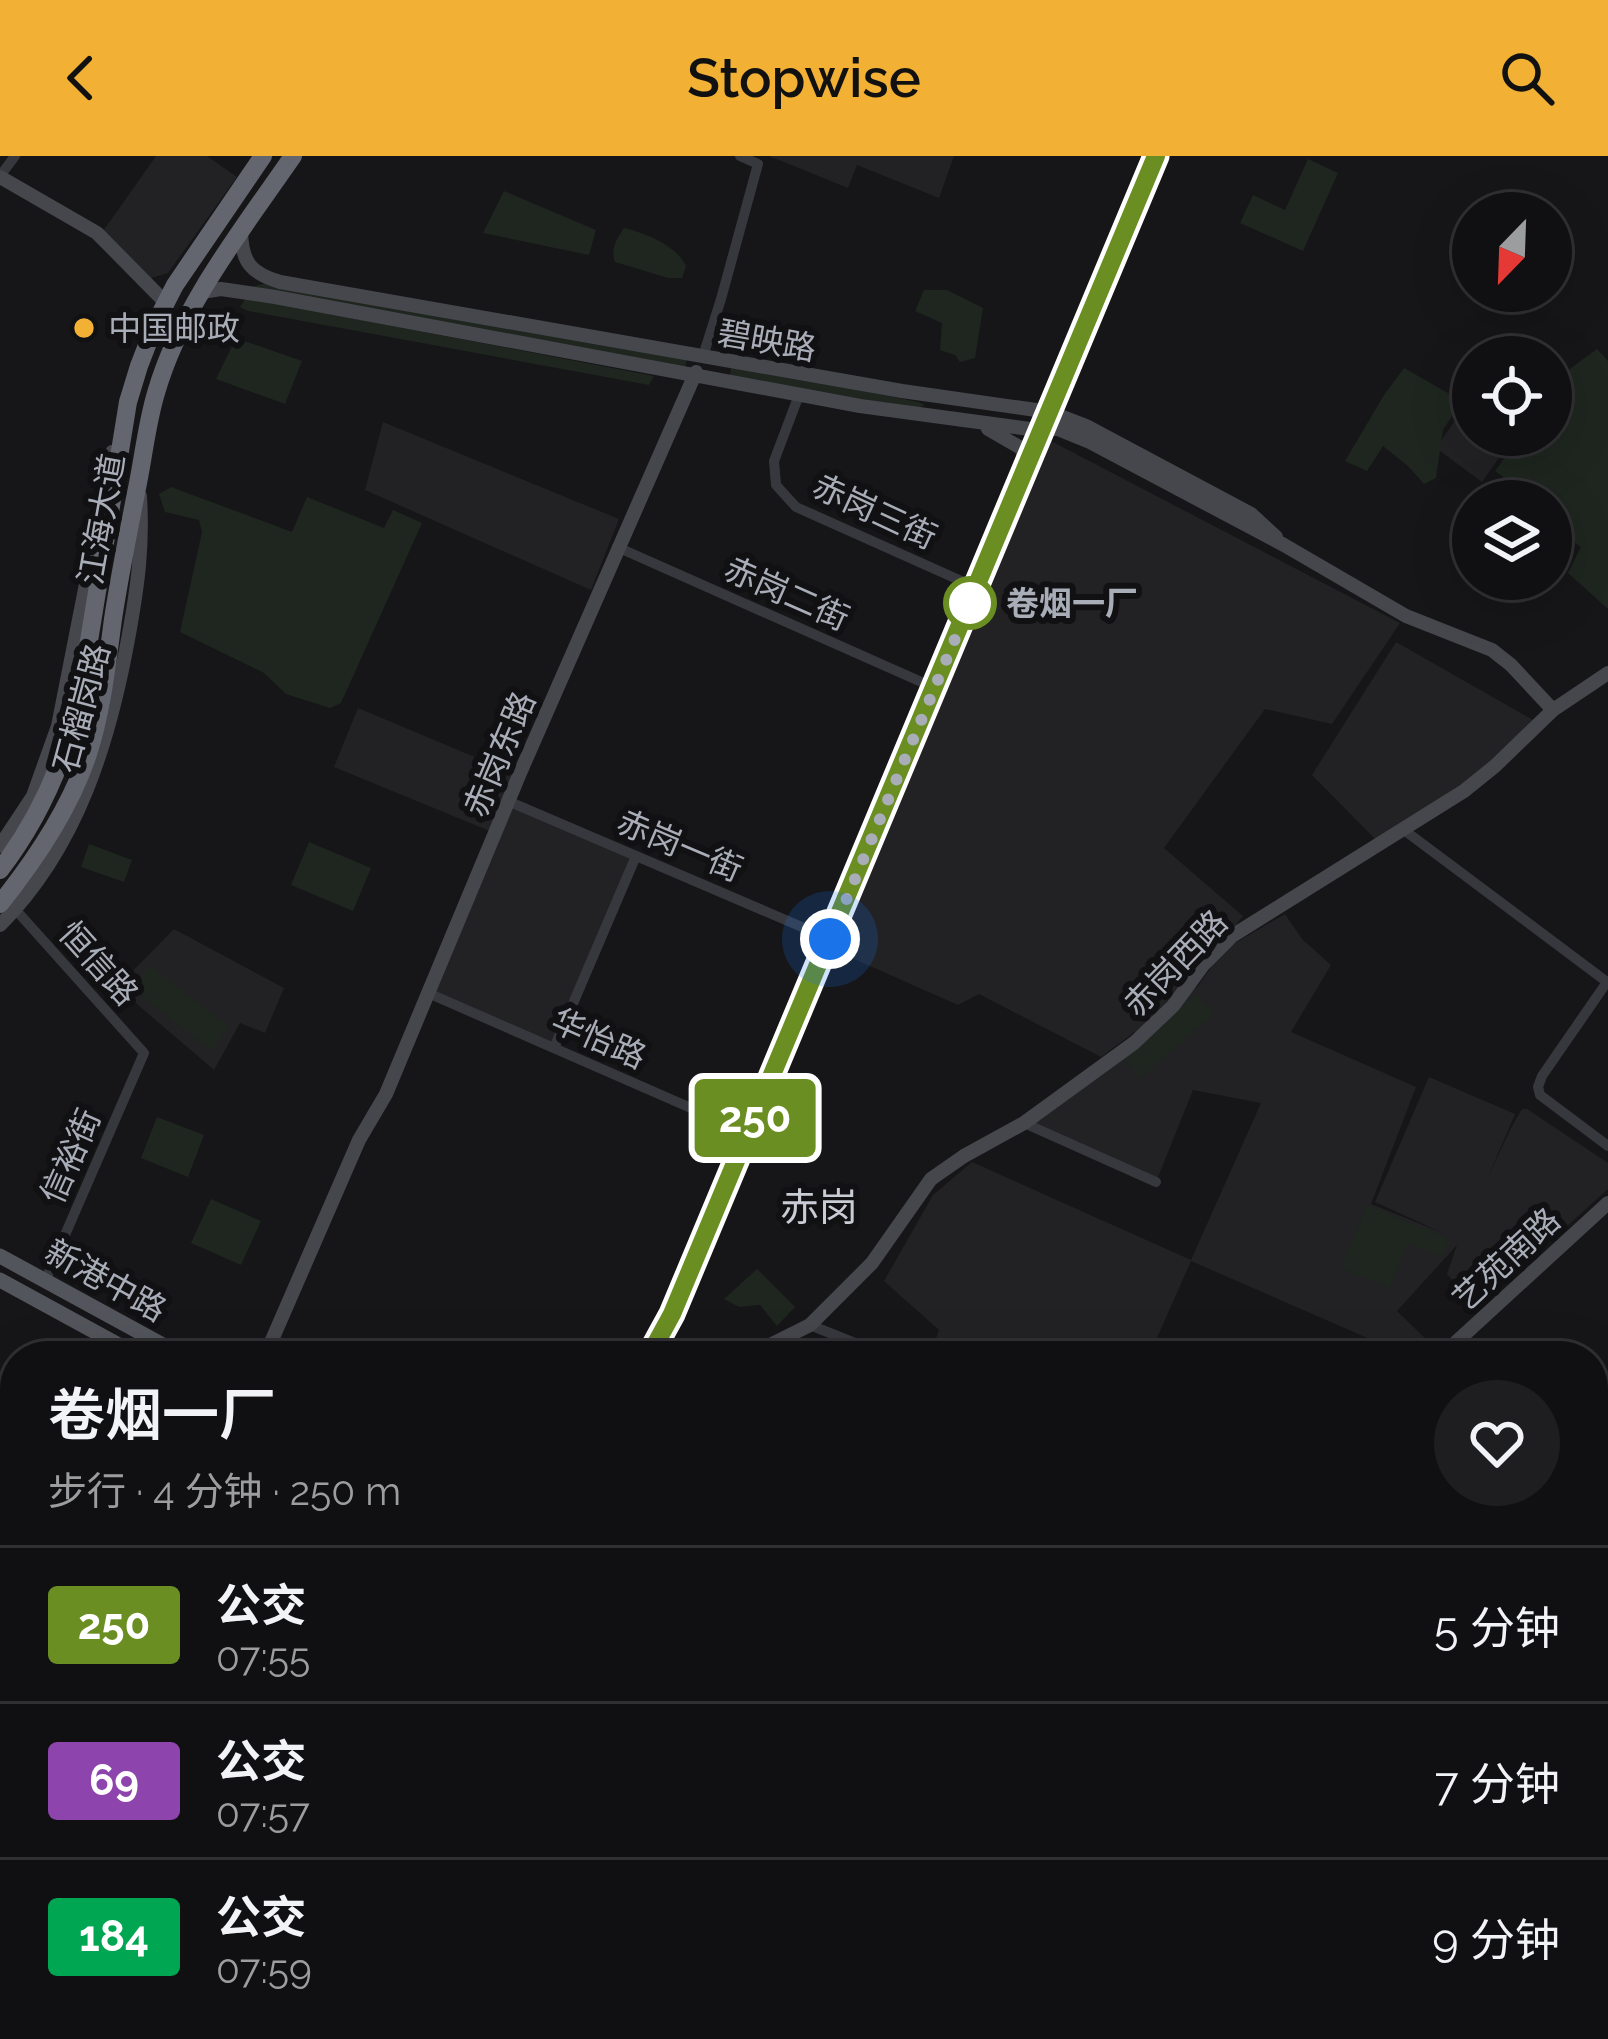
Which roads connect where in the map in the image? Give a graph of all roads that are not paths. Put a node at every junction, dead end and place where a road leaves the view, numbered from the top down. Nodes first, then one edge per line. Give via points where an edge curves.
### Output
1 (15, 156) edge
2 (263, 156) edge
3 (293, 156) edge
4 (740, 156) edge
5 (1156, 156) edge
6 (0, 176) edge
7 (241, 230) junction
8 (202, 292) junction
9 (166, 302) junction
10 (703, 356) junction
11 (694, 375) junction
12 (799, 395) junction
13 (128, 402) junction
14 (1050, 412) junction
15 (967, 420) junction
16 (1043, 429) junction
17 (1028, 465) junction
18 (139, 479) junction
19 (1284, 545) junction
20 (617, 547) junction
21 (976, 588) junction
22 (1608, 673) edge
23 (935, 688) junction
24 (1553, 710) junction
25 (508, 801) junction
26 (1404, 830) junction
27 (0, 846) edge
28 (636, 856) junction
29 (0, 869) edge
30 (7, 906) edge
31 (0, 926) edge
32 (830, 939) junction
33 (428, 993) junction
34 (554, 1048) junction
35 (144, 1053) joint
36 (1024, 1123) junction
37 (748, 1133) junction
38 (1608, 1146) edge
39 (1156, 1182) dead end
40 (1608, 1203) edge
41 (0, 1256) edge
42 (0, 1280) edge
43 (45, 1281) junction
44 (810, 1325) junction
45 (112, 1341) edge
46 (155, 1341) edge
47 (272, 1341) edge
48 (659, 1341) edge
49 (778, 1341) edge
50 (850, 1341) edge
51 (1458, 1341) edge

1 - 6 street
2 - 9 highway, 江海大道
3 - 7 highway, 江海大道
4 - 10 street, 赤岗东路 via 758,164
5 - 14 street
6 - 9 street via 97,233
7 - 8 highway, 江海大道
7 - 10 street, 碧映路 via 246,260 280,282
8 - 11 street, 碧映路 via 251,293
8 - 18 highway, 江海大道 via 163,372
9 - 13 highway, 江海大道
10 - 11 street, 赤岗东路
10 - 14 street, 碧映路
11 - 12 street, 碧映路
11 - 20 street, 赤岗东路
12 - 15 street, 碧映路
12 - 21 street, 赤岗三街 via 774,461 776,484 796,507
13 - 27 street, 石榴岗路 via 58,726 33,796
13 - 29 highway, 江海大道 via 80,697 38,812
14 - 16 street
14 - 19 street, 碧映路 via 1251,514
15 - 16 street, 碧映路
15 - 17 street via 1013,441
16 - 17 street
16 - 19 street, 碧映路 via 1072,434
17 - 21 street
18 - 30 highway, 江海大道 via 88,754
18 - 30 street, 石榴岗路 via 140,570 107,739 65,835 32,887
19 - 24 street, 碧映路 via 1406,616 1492,650
20 - 23 street, 赤岗二街
20 - 25 street, 赤岗东路
21 - 23 street
22 - 24 street, 赤岗西路
23 - 32 street
24 - 26 street, 赤岗西路 via 1464,791
25 - 28 street, 赤岗一街
25 - 33 street, 赤岗东路
26 - 36 street, 赤岗西路 via 1232,936 1162,1018
26 - 38 street via 1606,982 1538,1091
28 - 32 street, 赤岗一街
28 - 34 street
30 - 31 street, 石榴岗路
30 - 35 street, 恒信路
32 - 37 street
33 - 34 street, 华怡路
33 - 47 street, 赤岗东路
34 - 37 street, 华怡路
35 - 43 street, 信裕街
36 - 39 street
36 - 44 street, 赤岗西路 via 931,1179 872,1263
37 - 48 street
40 - 51 street, 艺苑南路
41 - 43 main road, 新港中路
42 - 45 main road, 新港中路
43 - 46 main road, 新港中路
44 - 49 street, 赤岗西路
44 - 50 street

